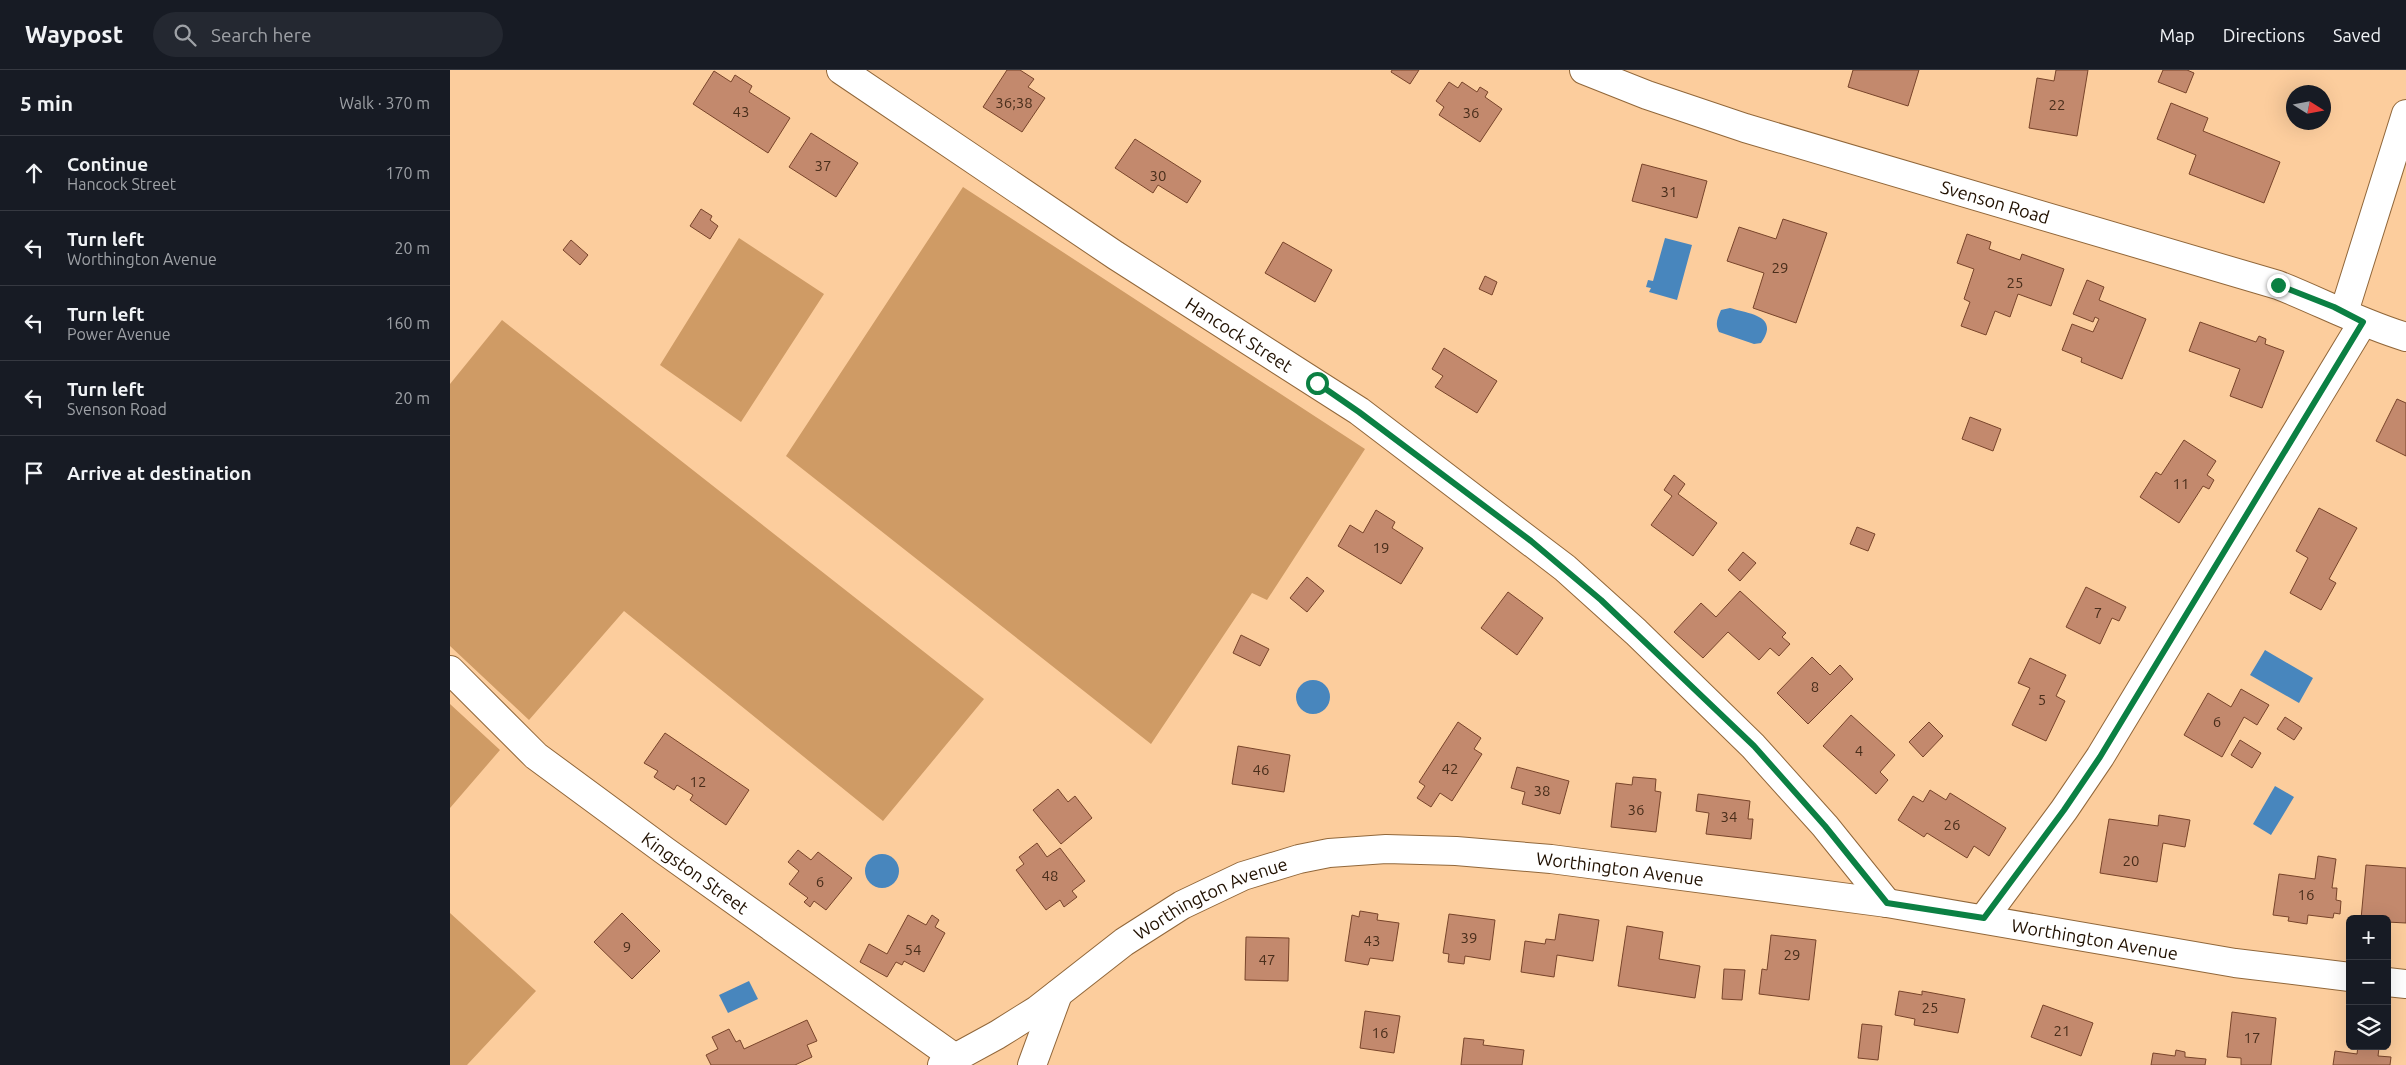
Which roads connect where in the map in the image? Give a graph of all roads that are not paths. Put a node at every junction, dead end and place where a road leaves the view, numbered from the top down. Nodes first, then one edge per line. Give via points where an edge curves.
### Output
1 (841, 70) edge
2 (1584, 70) edge
3 (2406, 114) edge
4 (2353, 317) junction
5 (2406, 337) edge
6 (450, 670) edge
7 (1887, 903) junction
8 (1984, 918) junction
9 (2346, 977) edge
10 (2391, 982) edge
11 (2406, 984) edge
12 (1058, 994) junction
13 (949, 1062) edge
14 (1032, 1065) edge

1 - 7 street, Hancock Street via 1115,255 1359,412 1558,563 1636,632 1754,746
2 - 4 street, Svenson Road via 1745,128 2278,285
3 - 4 street
4 - 5 street, Svenson Road
4 - 8 street via 2100,757
6 - 13 street, Kingston Street via 536,756
7 - 8 street, Worthington Avenue
7 - 12 street, Worthington Avenue via 1551,859 1460,851 1386,849 1329,852 1243,876 1182,905 1124,942
8 - 9 street, Worthington Avenue via 2235,963
10 - 11 street
12 - 13 street, Worthington Avenue
12 - 14 street

